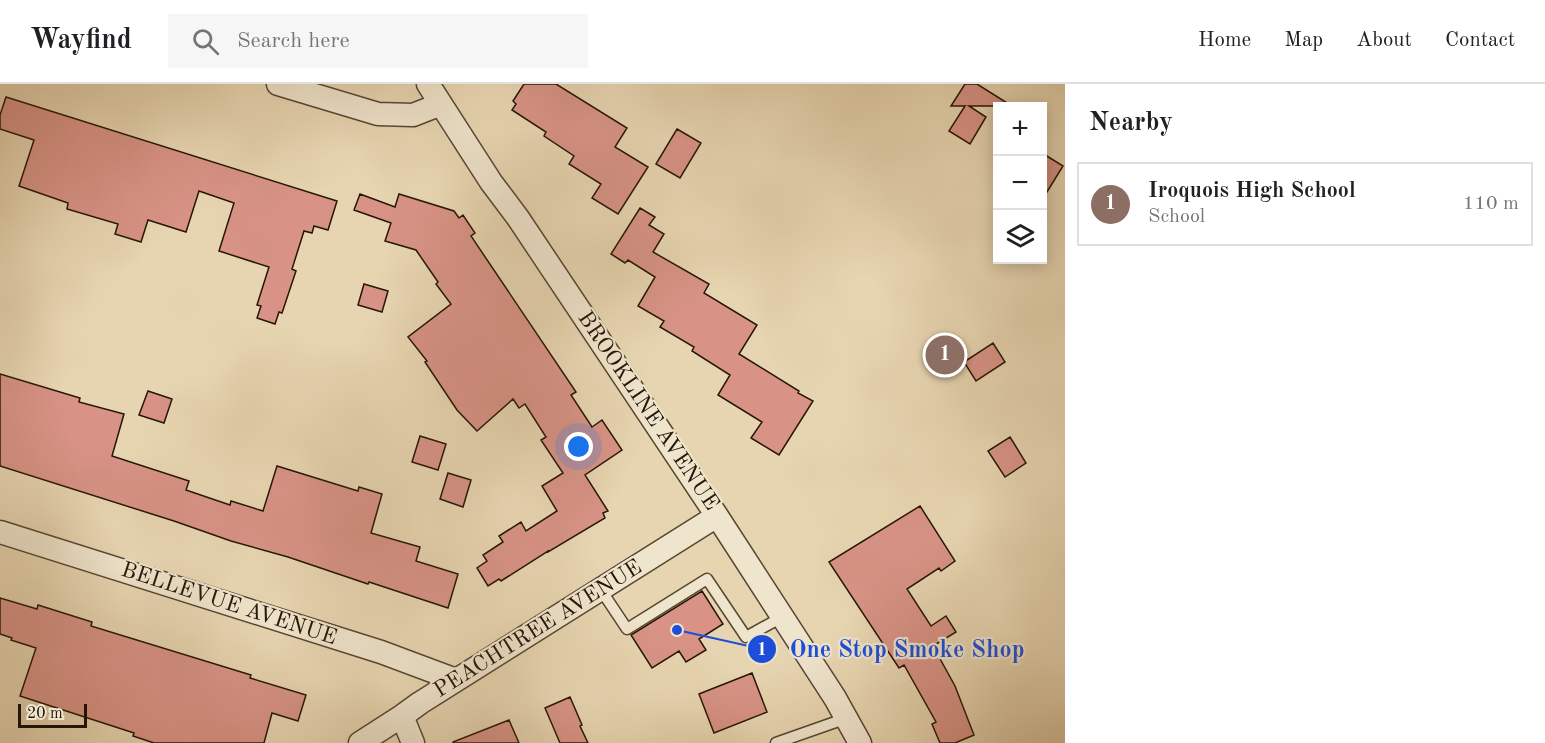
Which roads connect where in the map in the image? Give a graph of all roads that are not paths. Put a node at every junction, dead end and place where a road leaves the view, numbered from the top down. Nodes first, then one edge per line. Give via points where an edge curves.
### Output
1 (278, 84) edge
2 (428, 84) edge
3 (441, 104) junction
4 (717, 516) junction
5 (0, 532) edge
6 (601, 590) junction
7 (782, 617) junction
8 (456, 680) junction
9 (402, 716) junction
10 (847, 718) junction
11 (360, 743) edge
12 (413, 743) edge
13 (776, 743) edge
14 (860, 743) edge

1 - 3 street via 378,114 413,115
2 - 3 street, BROOKLINE AVENUE
3 - 4 street, BROOKLINE AVENUE
4 - 6 street, PEACHTREE AVENUE
4 - 7 street, BROOKLINE AVENUE
5 - 8 street, BELLEVUE AVENUE via 381,652
6 - 7 lane via 627,629 707,579 746,637
6 - 8 street, PEACHTREE AVENUE
7 - 10 street, BROOKLINE AVENUE
8 - 9 street, PEACHTREE AVENUE
9 - 11 street, PEACHTREE AVENUE
9 - 12 street
10 - 13 lane
10 - 14 street, BROOKLINE AVENUE

